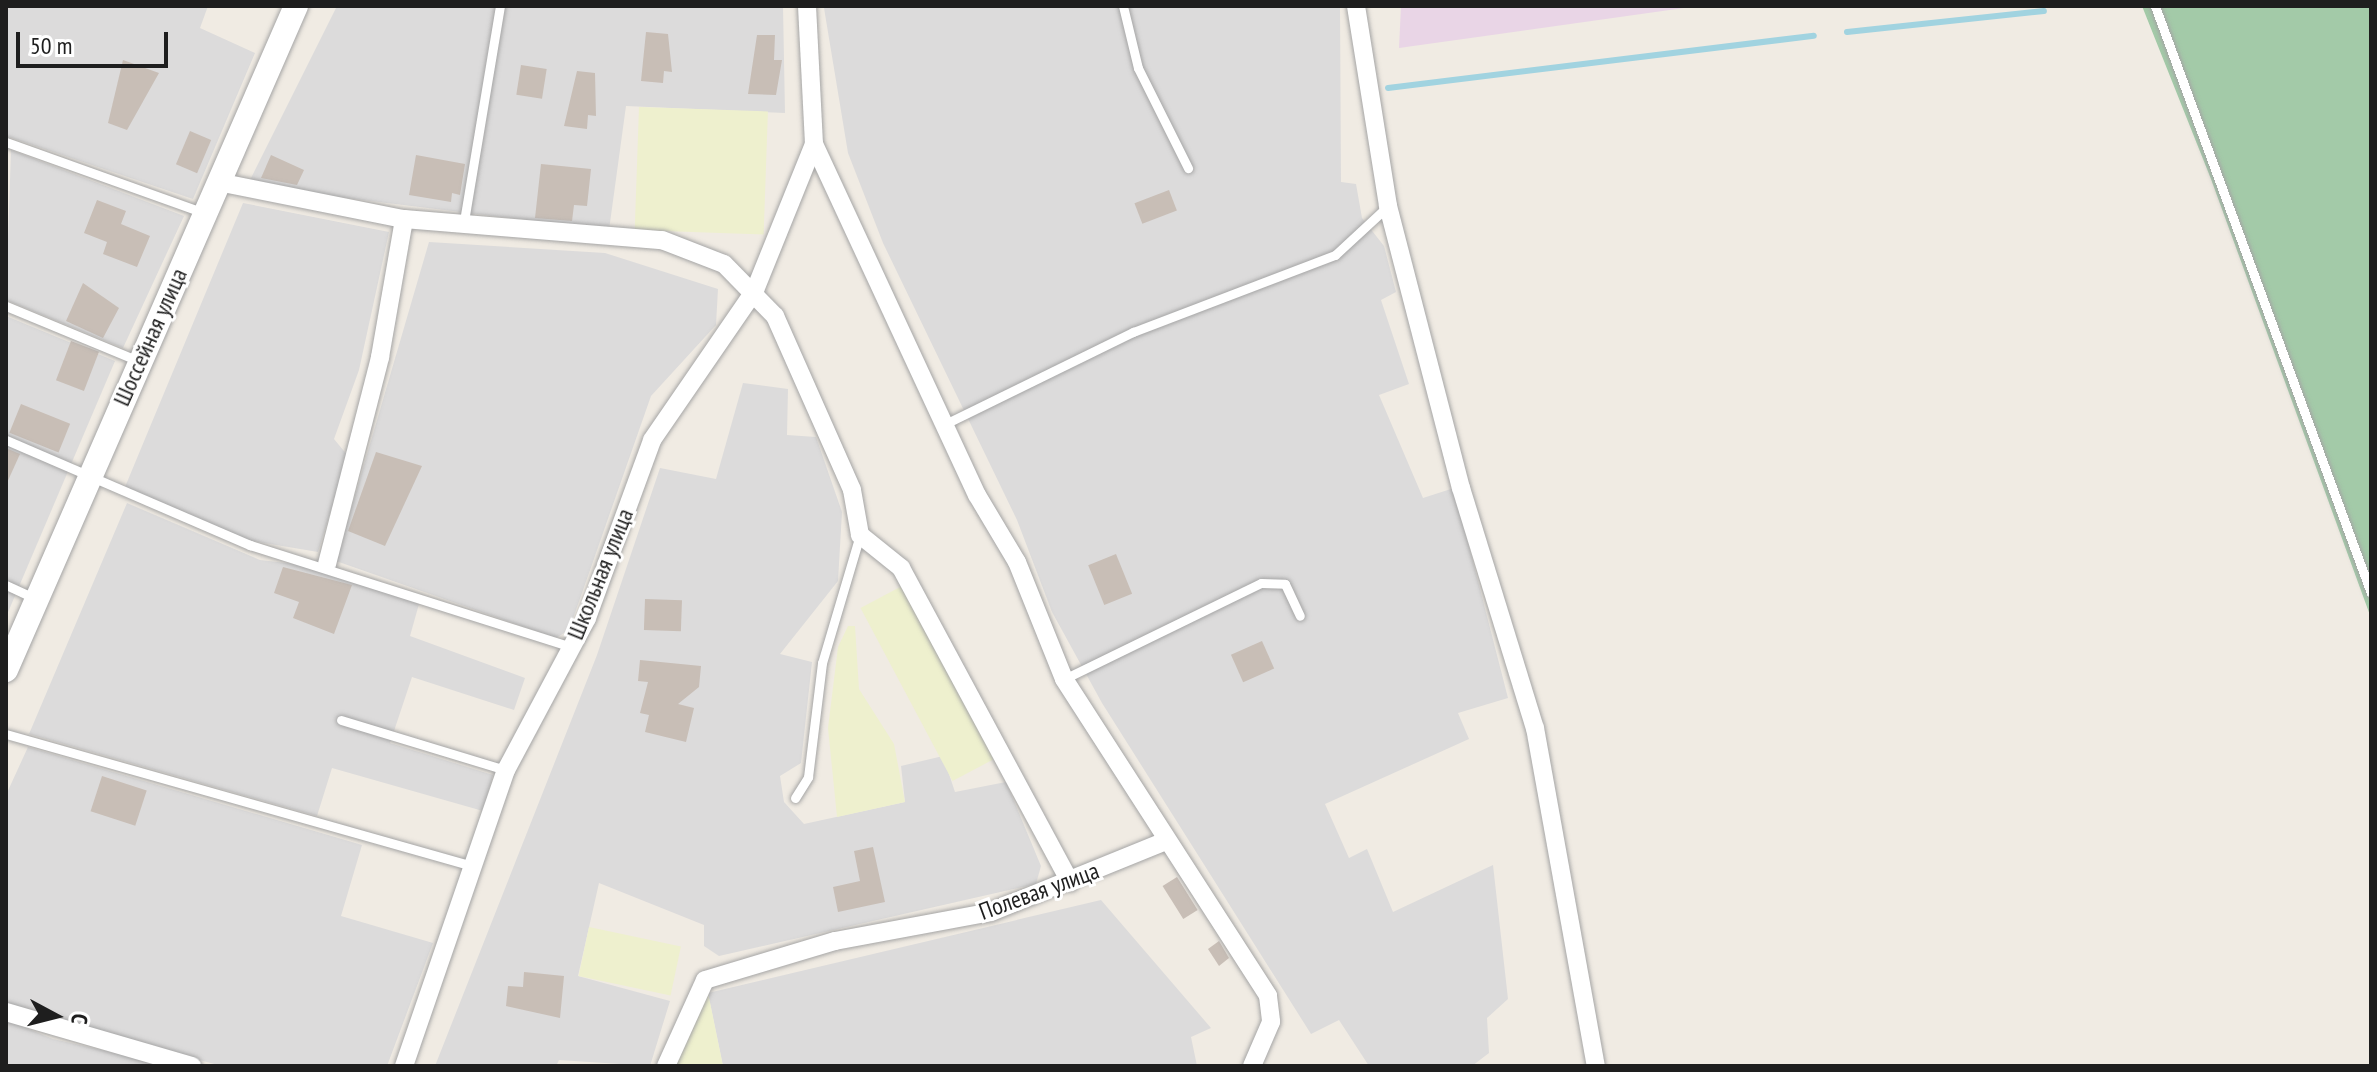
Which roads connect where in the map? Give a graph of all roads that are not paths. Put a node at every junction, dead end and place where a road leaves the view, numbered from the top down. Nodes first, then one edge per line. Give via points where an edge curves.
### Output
1 (296, 6) edge
2 (500, 6) edge
3 (807, 6) edge
4 (1123, 6) edge
5 (1356, 6) edge
6 (2155, 6) edge
7 (6, 142) edge
8 (814, 144) junction
9 (1188, 168) dead end
10 (218, 182) junction
11 (1388, 206) junction
12 (204, 213) junction
13 (404, 219) junction
14 (464, 221) junction
15 (755, 290) junction
16 (6, 306) edge
17 (139, 361) junction
18 (943, 425) junction
19 (6, 440) edge
20 (89, 474) junction
21 (860, 535) junction
22 (327, 564) junction
23 (6, 585) edge
24 (2371, 593) edge
25 (36, 599) junction
26 (1300, 616) dead end
27 (571, 647) junction
28 (6, 670) edge
29 (1064, 679) junction
30 (341, 720) dead end
31 (6, 734) edge
32 (506, 770) junction
33 (795, 798) dead end
34 (1163, 842) junction
35 (476, 867) junction
36 (1070, 882) junction
37 (6, 1012) edge
38 (192, 1066) edge
39 (404, 1066) edge
40 (666, 1066) edge
41 (1252, 1066) edge
42 (1596, 1066) edge

1 - 10 street, Шоссейная улица
2 - 14 lane
3 - 8 street, Школьная улица
4 - 9 lane via 1138,68
5 - 11 street
6 - 24 lane
7 - 12 lane
8 - 15 street, Школьная улица
8 - 18 street, Школьная улица
10 - 12 street, Шоссейная улица
10 - 13 street
11 - 18 lane via 1335,255 1133,332
11 - 42 street via 1461,488 1535,728
12 - 17 street, Шоссейная улица
13 - 14 street
13 - 22 street via 380,357
14 - 15 street via 690,247
15 - 21 street via 807,381 852,490
15 - 27 street, Школьная улица via 652,440
16 - 17 lane
17 - 20 street, Шоссейная улица
18 - 29 street, Школьная улица via 1017,562
19 - 20 lane
20 - 22 lane via 250,545
20 - 25 street, Шоссейная улица
21 - 33 lane via 822,663 808,777
21 - 36 street via 901,568 932,619
22 - 27 lane
23 - 25 lane
25 - 28 street, Шоссейная улица
26 - 29 lane via 1285,584 1261,583
27 - 32 street, Школьная улица
29 - 34 street, Школьная улица
30 - 32 lane
31 - 35 lane
32 - 35 street, Школьная улица
34 - 36 street, Полевая улица
34 - 41 street via 1268,996 1271,1022
35 - 39 street, Школьная улица
36 - 40 street, Полевая улица via 991,912 835,941 705,980
37 - 38 street

